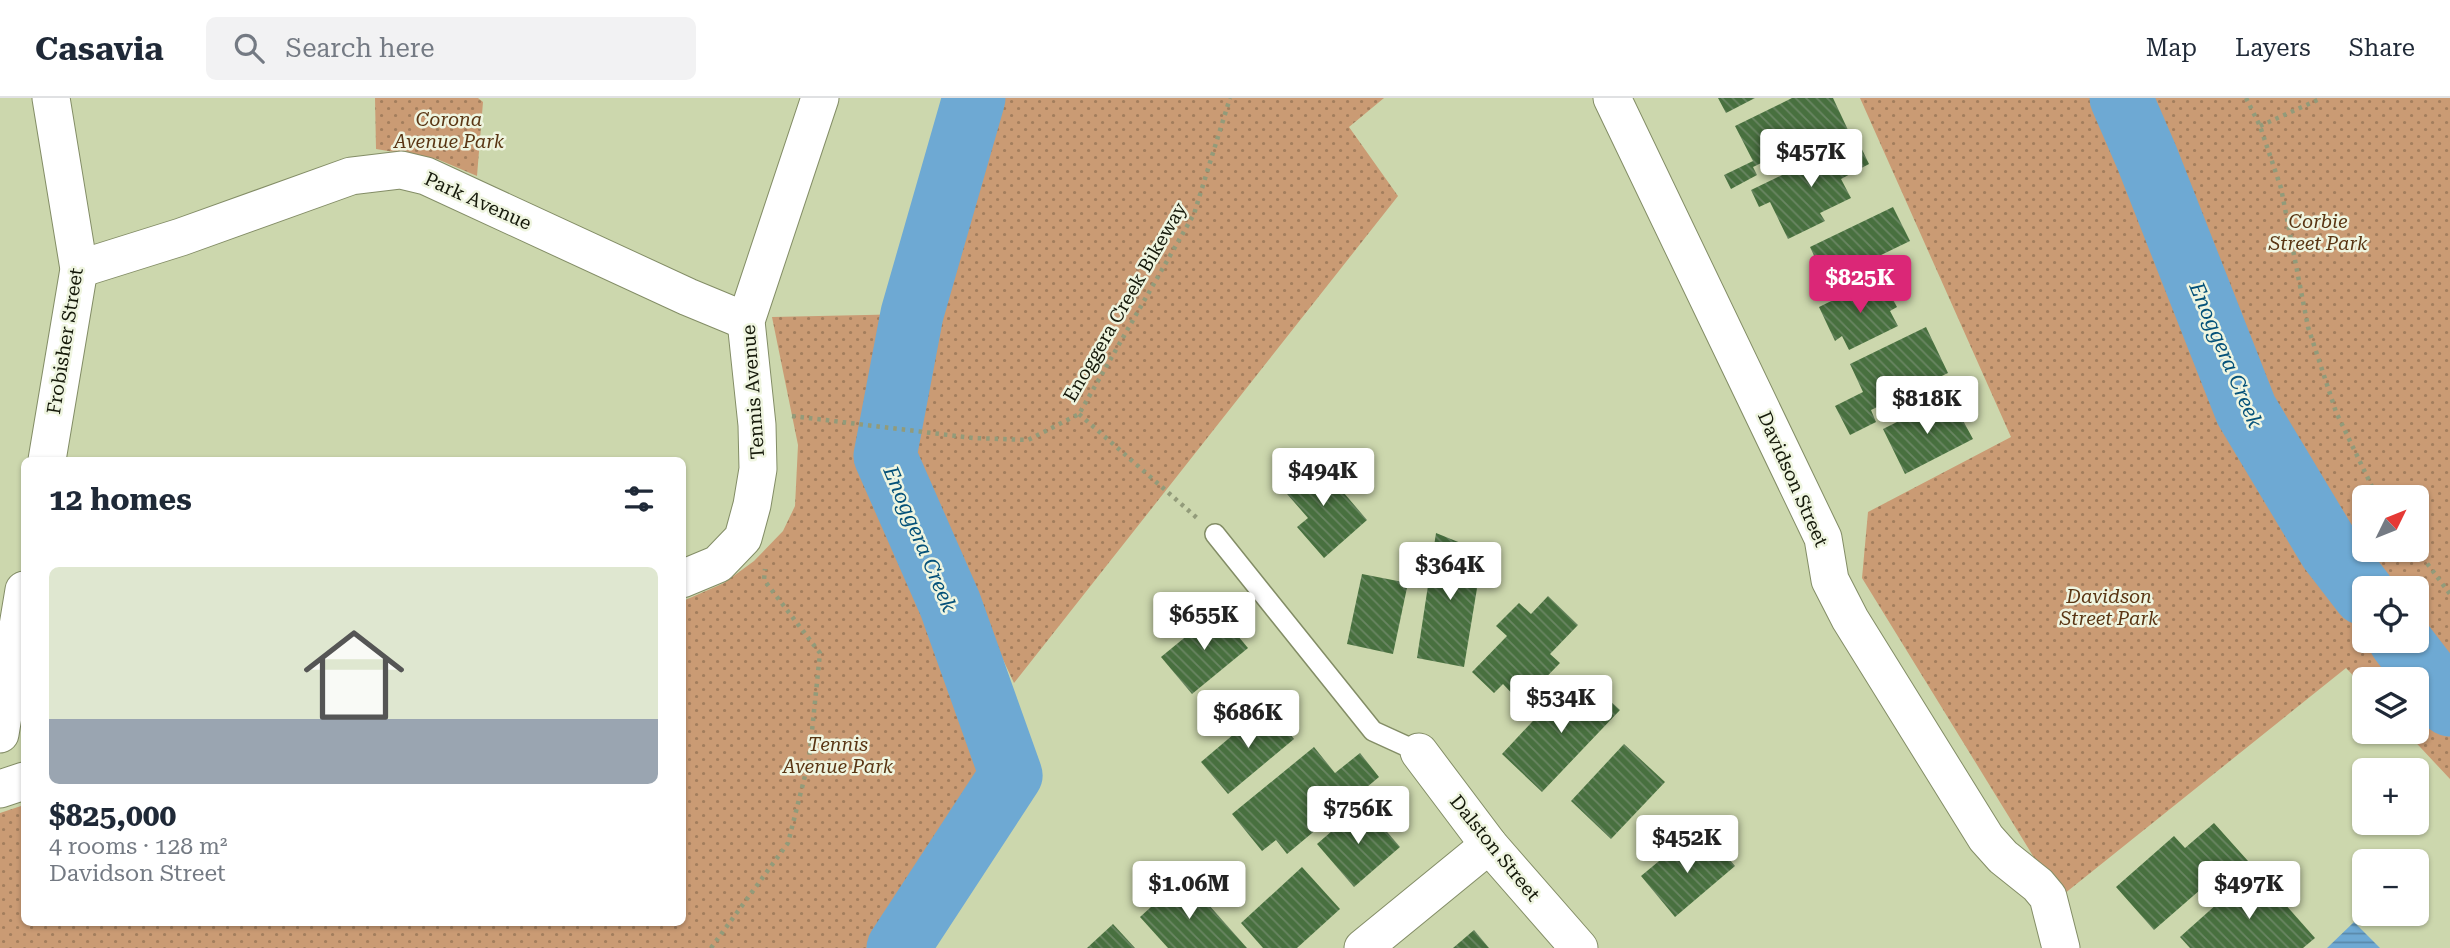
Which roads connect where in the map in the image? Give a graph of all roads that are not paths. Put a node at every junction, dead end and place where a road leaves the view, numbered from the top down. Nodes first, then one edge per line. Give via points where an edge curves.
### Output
1 (51, 98) edge
2 (820, 98) edge
3 (1612, 98) edge
4 (79, 269) junction
5 (746, 321) junction
6 (48, 457) edge
7 (1215, 534) road end
8 (686, 577) edge
9 (21, 608) edge
10 (0, 734) edge
11 (1419, 752) joint
12 (21, 782) edge
13 (0, 789) edge
14 (1489, 845) junction
15 (1363, 948) edge
16 (1579, 948) edge
17 (2061, 948) edge

1 - 4 street, Frobisher Street
2 - 5 street, Tennis Avenue
3 - 17 street, Davidson Street via 1823,538 1830,580 1850,619 1986,838 2048,897
4 - 5 street, Park Avenue via 351,176 401,170 426,176
4 - 6 street, Frobisher Street
5 - 8 street, Tennis Avenue via 757,425 758,469 752,505 743,538 718,564
7 - 11 lane, Dalston Street via 1373,732
9 - 10 street
11 - 14 street, Dalston Street
12 - 13 street
14 - 15 street
14 - 16 street, Dalston Street

